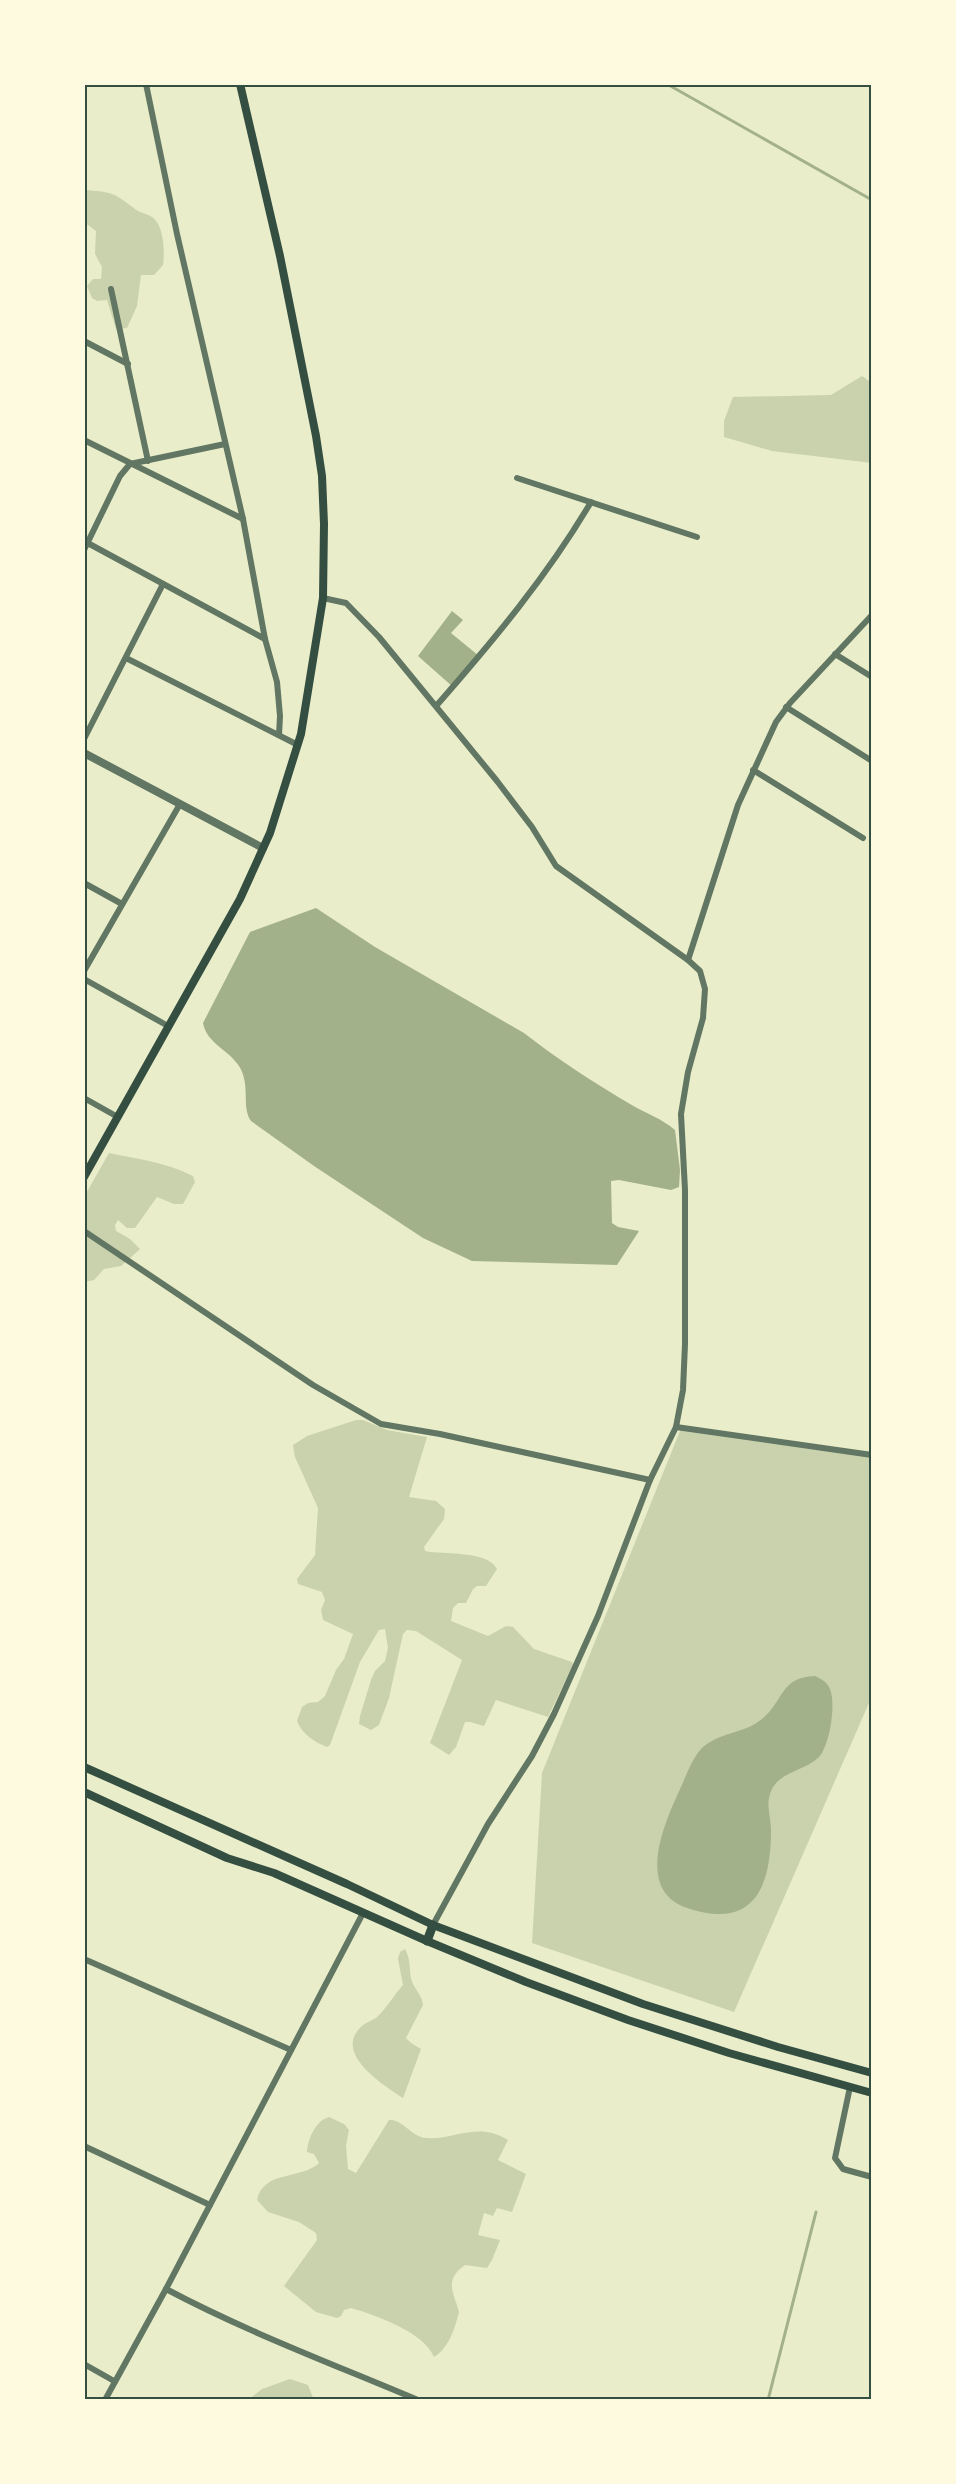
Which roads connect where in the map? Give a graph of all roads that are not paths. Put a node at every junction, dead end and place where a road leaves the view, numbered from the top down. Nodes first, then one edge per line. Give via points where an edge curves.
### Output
1 (146, 84) edge
2 (240, 84) edge
3 (111, 289) dead end
4 (84, 341) edge
5 (128, 364) junction
6 (84, 440) edge
7 (225, 444) junction
8 (148, 461) junction
9 (130, 464) junction
10 (518, 477) dead end
11 (591, 502) junction
12 (243, 519) junction
13 (697, 537) dead end
14 (86, 542) edge
15 (84, 550) edge
16 (163, 585) junction
17 (323, 598) junction
18 (872, 615) edge
19 (265, 639) junction
20 (835, 654) junction
21 (126, 658) junction
22 (872, 677) edge
23 (437, 705) junction
24 (786, 707) junction
25 (279, 735) junction
26 (84, 739) edge
27 (298, 745) junction
28 (84, 753) edge
29 (872, 761) edge
30 (753, 770) junction
31 (180, 804) junction
32 (863, 838) dead end
33 (263, 848) junction
34 (84, 883) edge
35 (122, 904) junction
36 (688, 960) junction
37 (84, 971) edge
38 (84, 979) edge
39 (168, 1026) junction
40 (84, 1098) edge
41 (116, 1116) junction
42 (84, 1177) edge
43 (84, 1230) edge
44 (676, 1427) junction
45 (872, 1455) edge
46 (650, 1480) junction
47 (84, 1767) edge
48 (84, 1792) edge
49 (363, 1914) junction
50 (434, 1925) junction
51 (427, 1941) junction
52 (84, 1959) edge
53 (291, 2050) junction
54 (872, 2073) edge
55 (850, 2087) junction
56 (872, 2093) edge
57 (84, 2146) edge
58 (872, 2177) edge
59 (210, 2205) junction
60 (166, 2289) junction
61 (84, 2364) edge
62 (114, 2382) junction
63 (105, 2400) edge
64 (418, 2400) edge

1 - 7 street
2 - 17 main road via 280,256 322,476
3 - 5 street
4 - 5 street
5 - 8 street
6 - 9 street
7 - 8 street
7 - 12 street
8 - 9 street
9 - 12 street
9 - 14 street
10 - 11 street
11 - 13 street
11 - 23 street via 564,547
12 - 19 street
14 - 15 street
14 - 16 street
16 - 19 street
16 - 21 street
17 - 23 street via 350,607
17 - 27 main road
18 - 20 street
19 - 25 street via 278,690
20 - 22 street
20 - 24 street
21 - 25 street
21 - 26 street
23 - 36 street via 532,827 556,866
24 - 29 street
24 - 30 street
25 - 27 street
27 - 33 main road
28 - 31 street
30 - 32 street
30 - 36 street via 716,867
31 - 33 street
31 - 35 street
33 - 39 main road via 240,899
34 - 35 street
35 - 37 street
36 - 44 street via 700,970 705,988 703,1018 681,1114 686,1190 685,1344
38 - 39 street
39 - 41 main road
40 - 41 street
41 - 42 main road
43 - 46 street via 313,1385 381,1424
44 - 45 street
44 - 46 street
46 - 50 street via 554,1714
47 - 50 main road
48 - 49 main road
49 - 51 main road
49 - 53 street
50 - 51 main road
50 - 54 main road via 643,2004
51 - 55 main road via 628,2020
52 - 53 street
53 - 59 street
55 - 56 main road
55 - 58 street via 835,2158 843,2169
57 - 59 street
59 - 60 street
60 - 62 street
60 - 64 street via 269,2339
61 - 62 street
62 - 63 street

